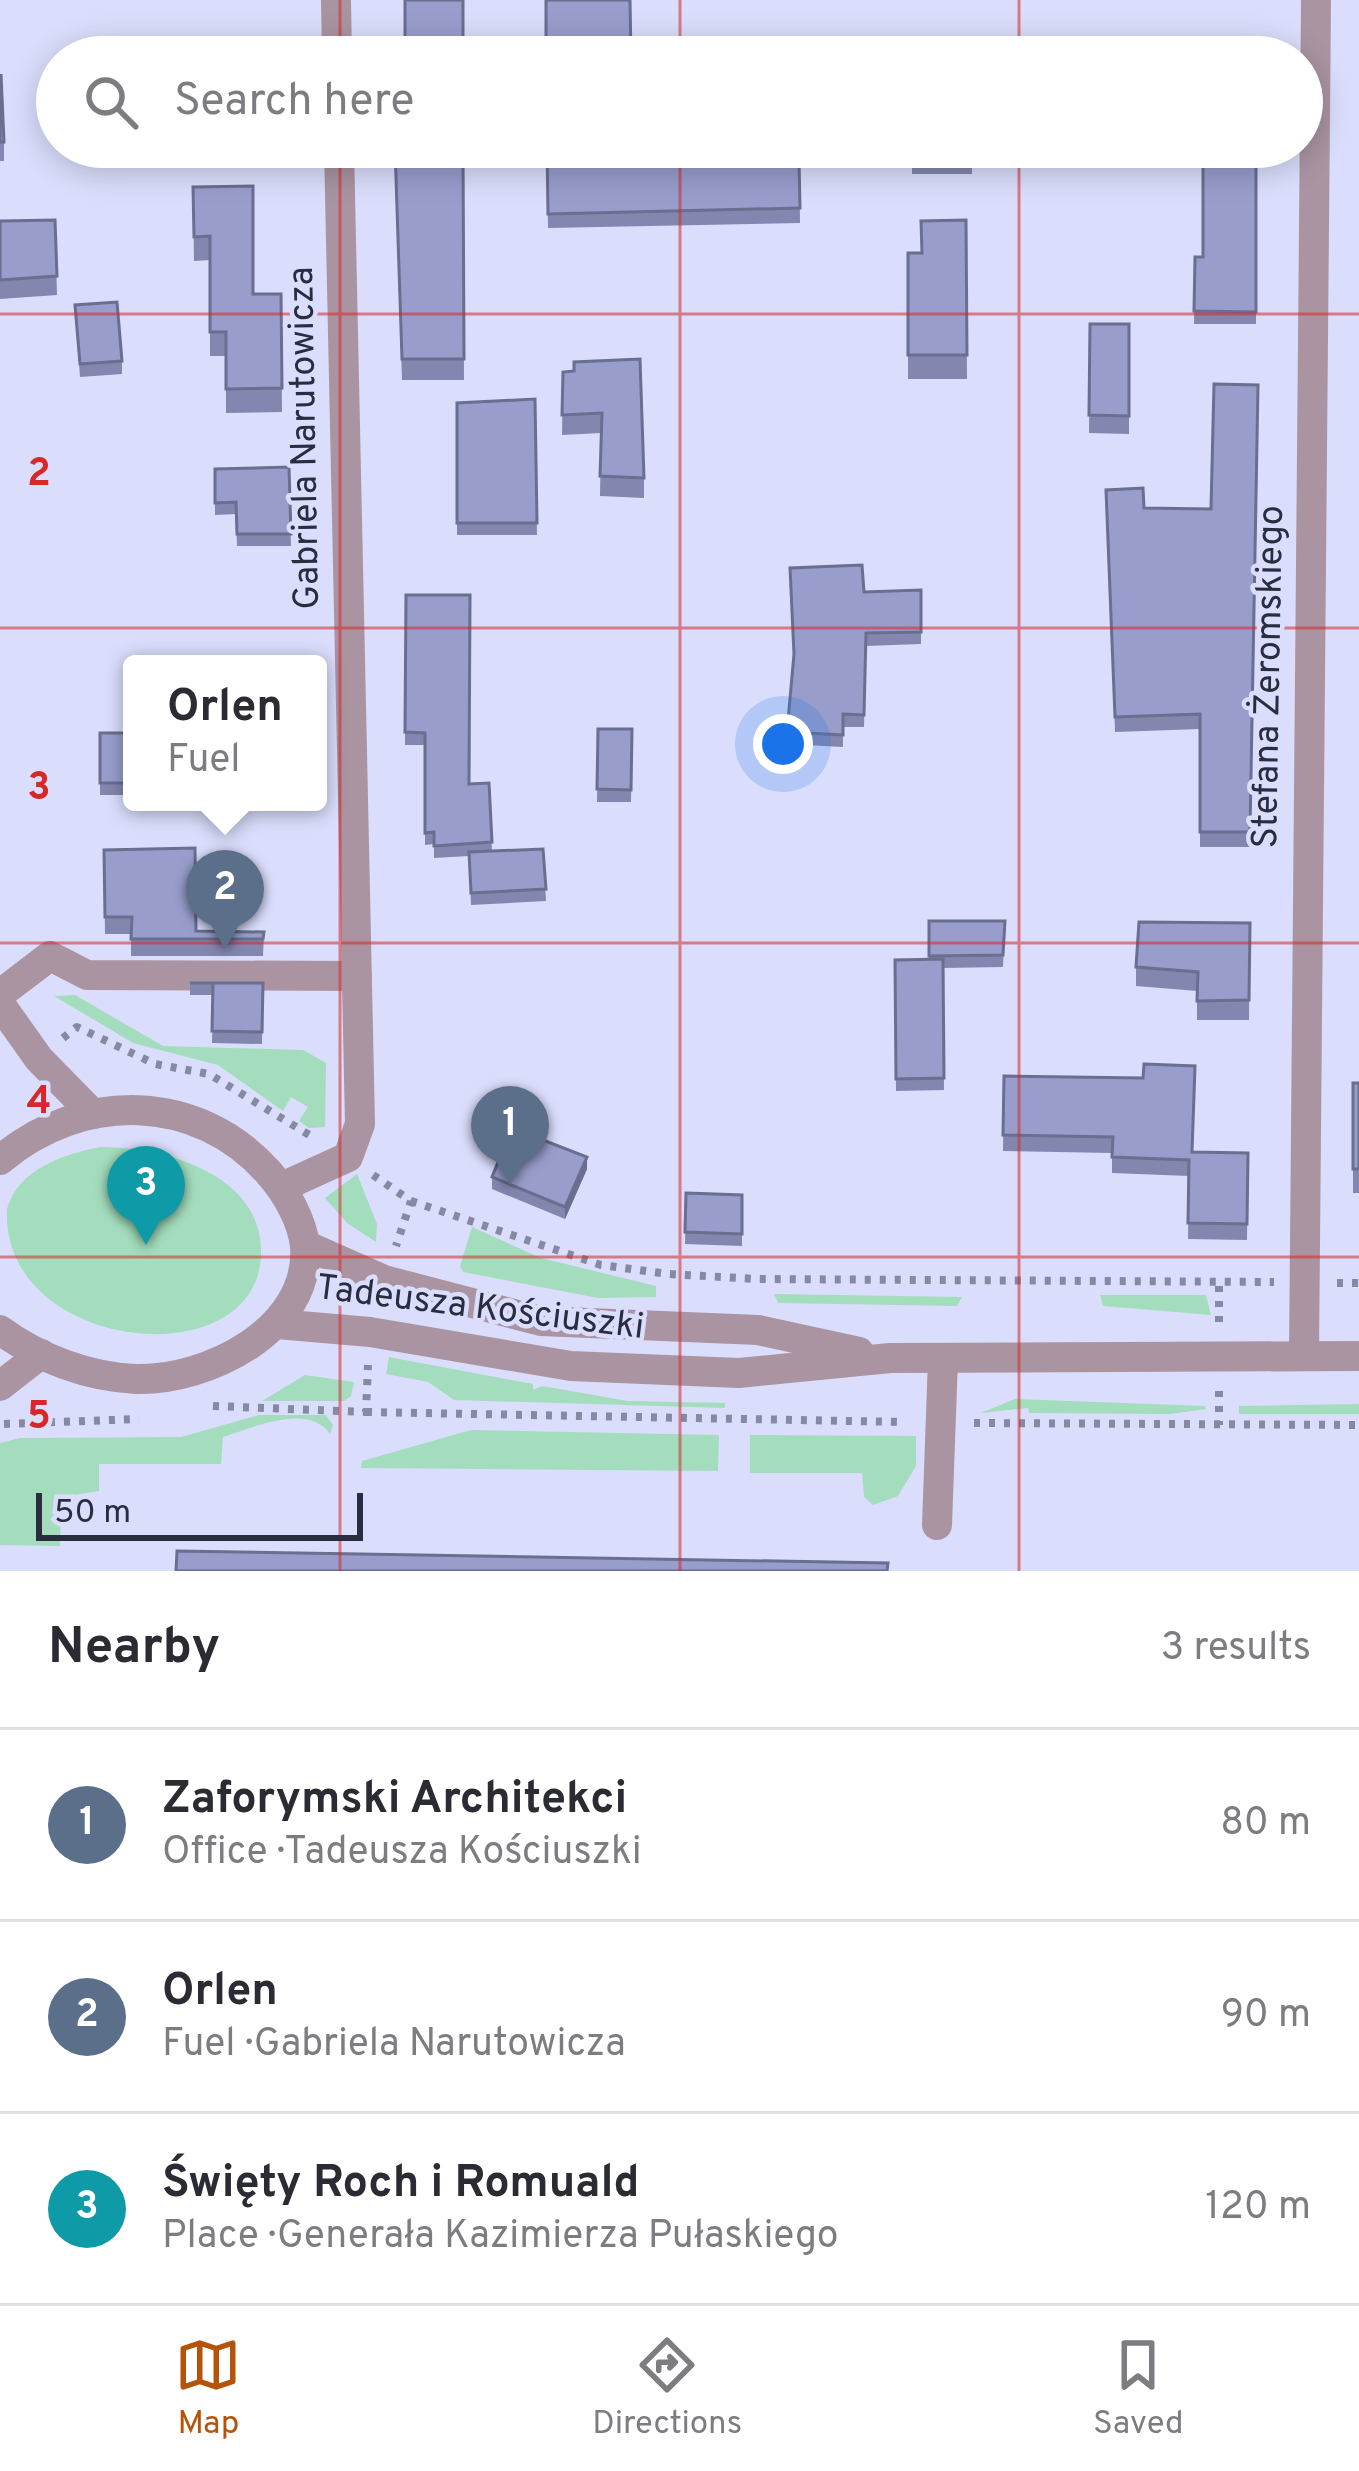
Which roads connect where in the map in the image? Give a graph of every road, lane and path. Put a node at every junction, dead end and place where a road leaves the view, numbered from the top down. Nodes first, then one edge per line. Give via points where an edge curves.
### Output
1 (336, 0) edge
2 (1316, 0) edge
3 (337, 36) edge
4 (1316, 36) edge
5 (339, 168) edge
6 (1314, 168) edge
7 (357, 976) junction
8 (0, 994) edge
9 (0, 1004) edge
10 (93, 1114) junction
11 (328, 1130) dead end
12 (349, 1157) junction
13 (0, 1160) edge
14 (282, 1187) junction
15 (411, 1202) junction
16 (305, 1245) junction
17 (384, 1280) junction
18 (1303, 1282) junction
19 (1359, 1283) edge
20 (277, 1324) junction
21 (0, 1330) edge
22 (370, 1332) junction
23 (41, 1354) junction
24 (1304, 1356) junction
25 (1359, 1356) edge
26 (890, 1358) junction
27 (943, 1359) junction
28 (0, 1386) edge
29 (202, 1408) dead end
30 (366, 1412) junction
31 (144, 1419) dead end
32 (941, 1423) junction
33 (0, 1425) edge
34 (1359, 1425) edge
35 (937, 1525) dead end

1 - 3 street
2 - 4 street, Stefana Żeromskiego
5 - 7 street, Gabriela Narutowicza
6 - 18 street, Stefana Żeromskiego
7 - 8 street via 87,975 50,956
7 - 12 street, Gabriela Narutowicza via 360,1124
9 - 10 street
10 - 13 street via 55,1124
10 - 14 street via 147,1108 200,1119 246,1146
11 - 12 path via 315,1139
12 - 14 street
12 - 15 path
14 - 16 street
15 - 17 path
15 - 18 path via 601,1265 668,1274
16 - 17 street, Tadeusza Kościuszki
16 - 20 street via 302,1273
17 - 26 street, Tadeusza Kościuszki via 541,1321 758,1330
18 - 19 path
18 - 24 street, Stefana Żeromskiego
20 - 22 street, Tadeusza Kościuszki
20 - 23 street via 236,1354 189,1373 105,1375
21 - 23 street
22 - 26 street, Tadeusza Kościuszki via 571,1366 740,1373
22 - 30 path
23 - 28 street
24 - 25 street, Tadeusza Kościuszki
24 - 27 street, Tadeusza Kościuszki
26 - 27 street, Tadeusza Kościuszki
27 - 32 street
29 - 30 path
30 - 32 path
31 - 33 path
32 - 34 path
32 - 35 street

